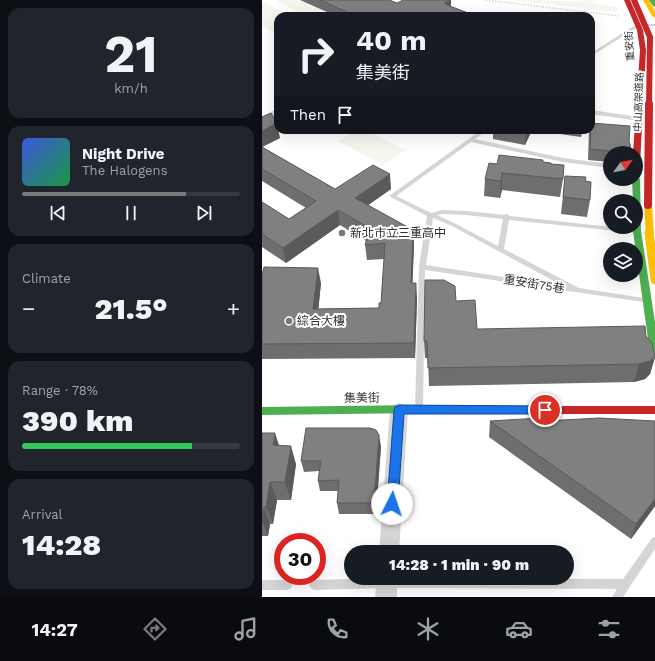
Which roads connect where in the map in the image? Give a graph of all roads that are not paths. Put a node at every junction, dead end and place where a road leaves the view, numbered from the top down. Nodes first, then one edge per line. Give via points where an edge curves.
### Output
1 (627, 0) edge
2 (634, 0) edge
3 (646, 0) edge
4 (652, 0) edge
5 (655, 5) edge
6 (655, 16) edge
7 (637, 21) junction
8 (655, 25) edge
9 (595, 52) edge
10 (595, 113) edge
11 (274, 114) edge
12 (639, 119) junction
13 (262, 121) edge
14 (655, 123) edge
15 (478, 134) edge
16 (470, 140) junction
17 (637, 146) edge
18 (603, 165) edge
19 (430, 215) junction
20 (507, 216) junction
21 (603, 227) edge
22 (643, 232) edge
23 (655, 233) edge
24 (637, 234) edge
25 (500, 249) junction
26 (422, 267) junction
27 (655, 280) edge
28 (579, 291) junction
29 (646, 300) junction
30 (655, 353) edge
31 (419, 409) junction
32 (399, 410) junction
33 (655, 410) edge
34 (262, 412) edge
35 (655, 541) edge
36 (389, 545) edge
37 (626, 584) junction
38 (288, 585) dead end
39 (314, 585) dead end
40 (262, 586) edge
41 (387, 586) edge
42 (618, 597) edge

1 - 7 main road, 重安街
2 - 27 main road, 中山高架道路, bridge via 650,36 647,174 650,243
3 - 6 main road
4 - 5 main road
7 - 8 lane
7 - 9 lane
7 - 12 main road, 重安街 via 643,50
10 - 12 lane
11 - 13 street
12 - 14 street
12 - 17 main road, 重安街
15 - 16 lane
16 - 18 lane via 563,160
16 - 19 lane via 392,196
19 - 20 lane via 450,212
19 - 25 lane
19 - 26 lane
20 - 21 lane
20 - 25 lane
22 - 23 lane
24 - 29 main road
25 - 28 lane
26 - 28 lane, 重安街75巷
26 - 31 lane
28 - 29 lane, 重安街75巷
29 - 30 main road
31 - 32 main road, 集美街
31 - 33 main road, 集美街
32 - 34 main road, 集美街
32 - 36 street
35 - 37 lane
37 - 41 lane
37 - 42 lane
38 - 40 lane
39 - 41 lane

